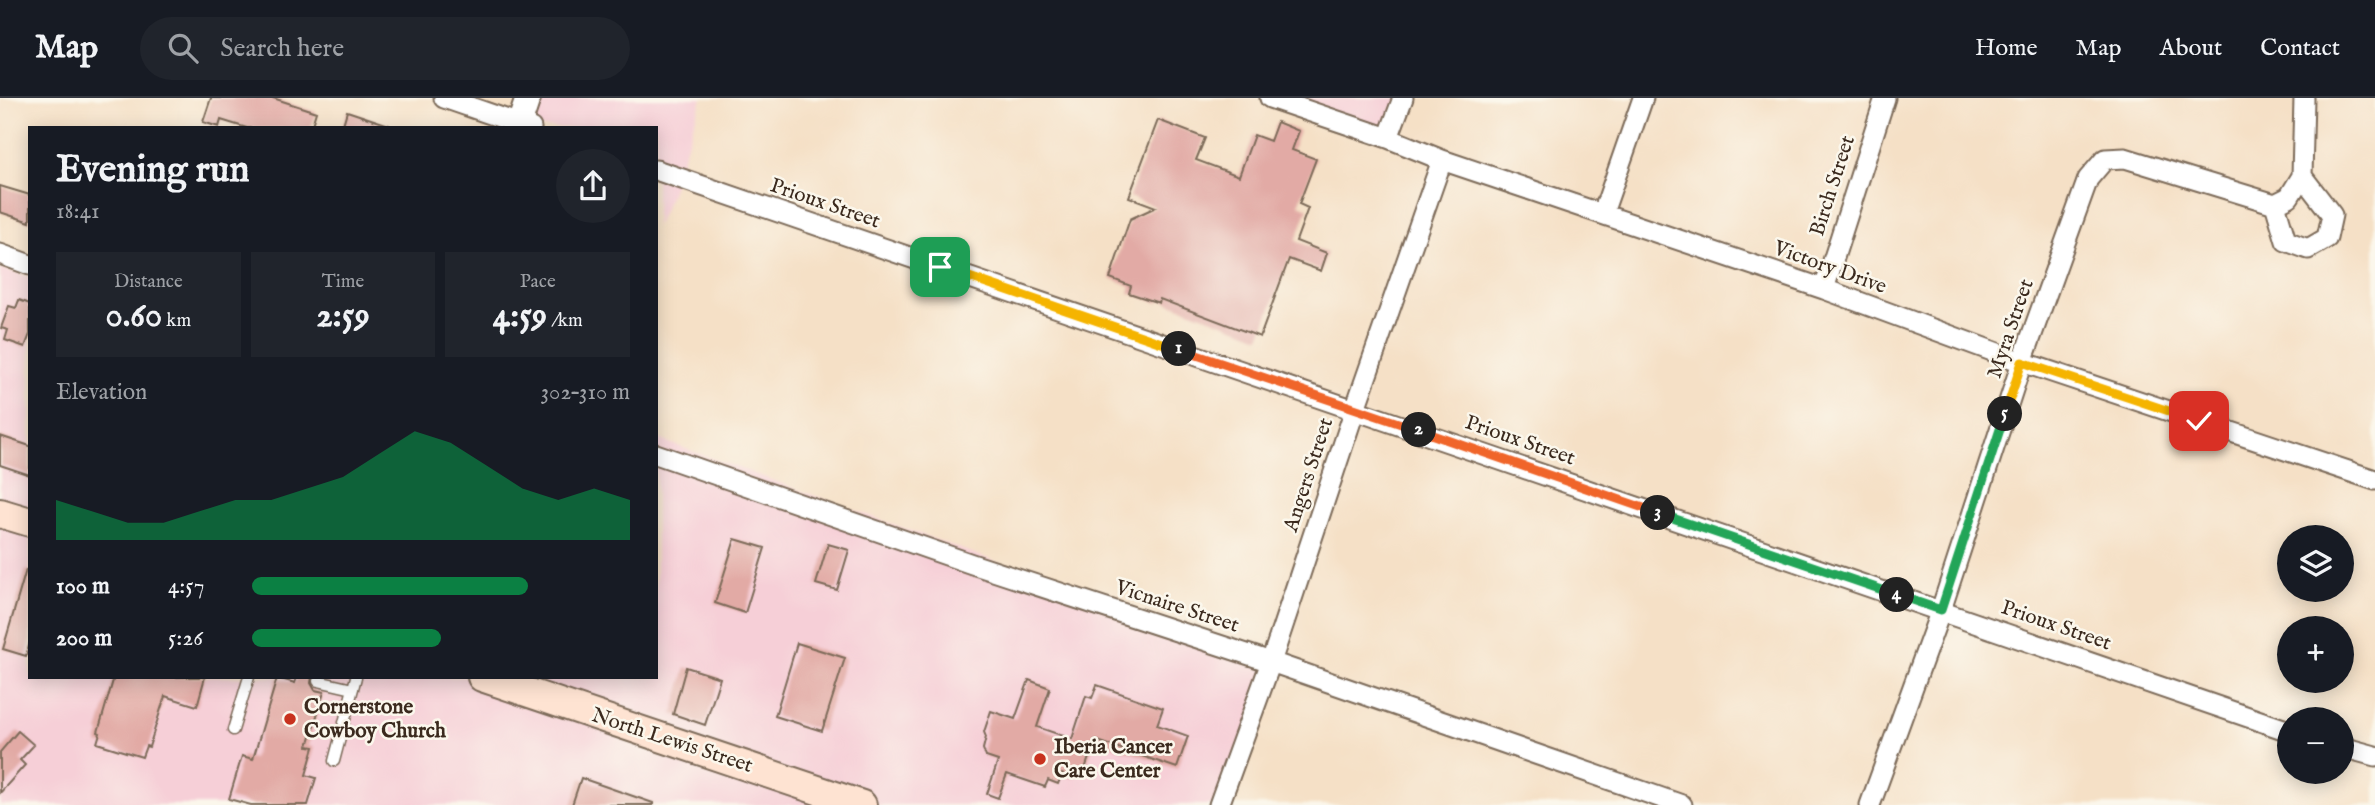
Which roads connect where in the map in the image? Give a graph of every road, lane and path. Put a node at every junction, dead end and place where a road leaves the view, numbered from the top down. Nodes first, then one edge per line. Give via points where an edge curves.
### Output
1 (444, 98) edge
2 (528, 98) edge
3 (1270, 98) edge
4 (1403, 98) edge
5 (1643, 98) edge
6 (1885, 98) edge
7 (2304, 98) edge
8 (523, 126) edge
9 (1388, 138) junction
10 (1443, 160) junction
11 (658, 171) edge
12 (2302, 176) junction
13 (2275, 204) junction
14 (1603, 213) junction
15 (0, 254) edge
16 (28, 264) edge
17 (1824, 289) junction
18 (2022, 362) junction
19 (1355, 409) junction
20 (658, 455) edge
21 (2375, 480) edge
22 (0, 513) edge
23 (28, 521) edge
24 (1941, 610) junction
25 (1271, 662) junction
26 (248, 679) edge
27 (356, 679) edge
28 (492, 679) edge
29 (318, 681) dead end
30 (353, 689) junction
31 (2277, 727) edge
32 (233, 730) dead end
33 (2354, 750) edge
34 (2375, 756) edge
35 (334, 761) dead end
36 (862, 805) edge
37 (1219, 805) edge
38 (1682, 805) edge
39 (1870, 805) edge

1 - 8 street
2 - 8 street
3 - 9 street, Victory Drive
4 - 9 street
5 - 14 street
6 - 17 street, Birch Street
7 - 12 street
9 - 10 street, Victory Drive
10 - 14 street, Victory Drive
10 - 19 street, Angers Street
11 - 19 street, Prioux Street
12 - 13 street via 2288,197
12 - 13 street via 2333,215 2327,238 2308,249 2286,242
13 - 18 street, Myra Street via 2125,158 2105,159 2088,179
14 - 17 street, Victory Drive
15 - 16 street
17 - 18 street, Victory Drive
18 - 21 street, Victory Drive
18 - 24 street, Myra Street
19 - 24 street, Prioux Street
19 - 25 street, Angers Street
20 - 25 street, Vicnaire Street
22 - 23 main road
24 - 31 street, Prioux Street
24 - 39 street, Myra Street
25 - 37 street, Angers Street
25 - 38 street, Vicnaire Street
26 - 32 lane
27 - 30 lane
28 - 36 main road, North Lewis Street
29 - 30 lane
30 - 35 lane
33 - 34 street

